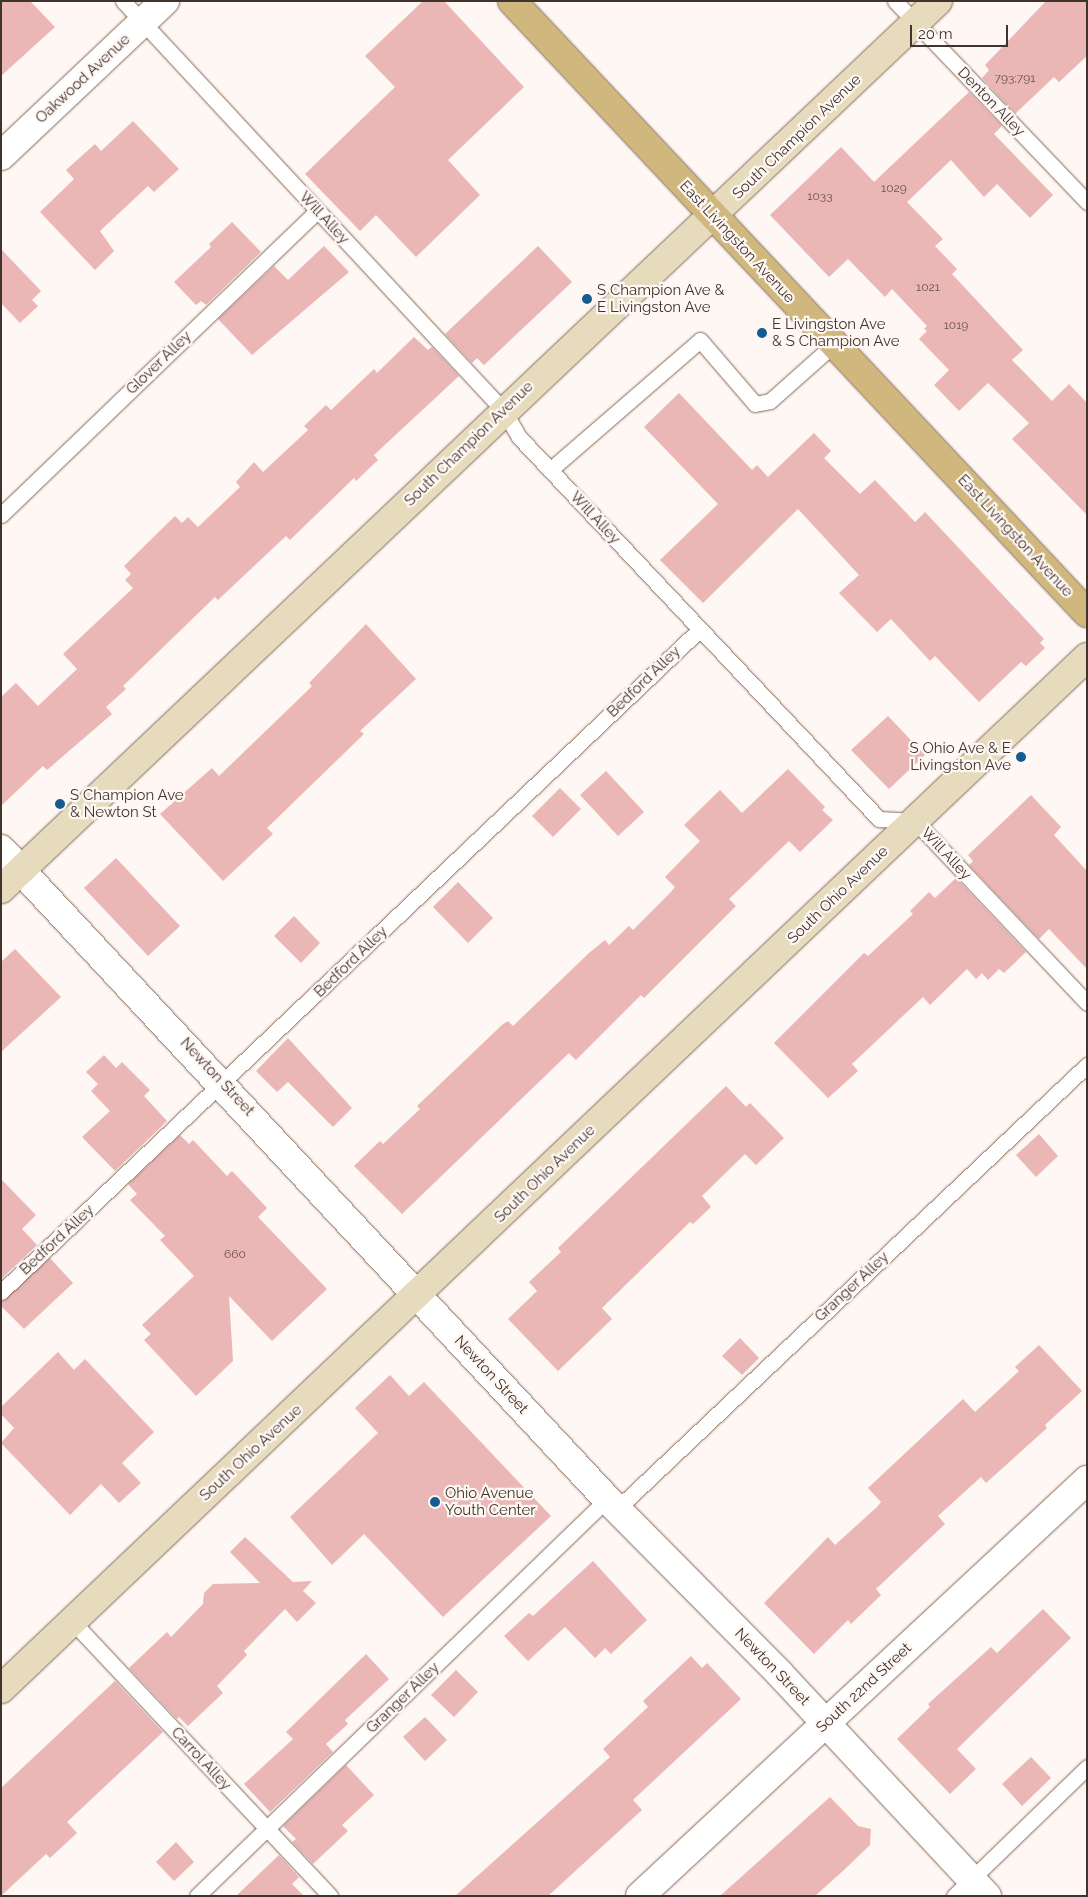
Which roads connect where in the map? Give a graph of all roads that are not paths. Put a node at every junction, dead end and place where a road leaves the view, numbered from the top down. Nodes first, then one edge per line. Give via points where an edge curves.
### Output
1 (123, 1) edge
2 (164, 1) edge
3 (512, 1) edge
4 (895, 1) edge
5 (938, 1) edge
6 (142, 23) junction
7 (915, 23) junction
8 (1, 156) edge
9 (1087, 202) edge
10 (317, 210) junction
11 (713, 216) junction
12 (834, 344) junction
13 (504, 411) junction
14 (550, 470) junction
15 (1, 515) edge
16 (1087, 612) edge
17 (699, 630) junction
18 (1087, 657) edge
19 (915, 821) junction
20 (1, 849) edge
21 (21, 870) junction
22 (1, 889) edge
23 (1087, 1003) edge
24 (1087, 1066) edge
25 (223, 1084) junction
26 (1, 1292) edge
27 (417, 1296) junction
28 (1087, 1480) edge
29 (612, 1504) junction
30 (72, 1621) junction
31 (1, 1689) edge
32 (825, 1723) junction
33 (1087, 1767) edge
34 (268, 1829) junction
35 (971, 1890) edge
36 (197, 1896) edge
37 (330, 1896) edge
38 (640, 1896) edge

1 - 6 lane, Will Alley
2 - 6 street, Oakwood Avenue
3 - 11 main road, East Livingston Avenue
4 - 7 lane, Denton Alley
5 - 7 street, South Champion Avenue
6 - 8 street, Oakwood Avenue
6 - 10 lane, Will Alley
7 - 9 lane, Denton Alley
7 - 11 street, South Champion Avenue
10 - 13 lane, Will Alley
10 - 15 lane, Glover Alley
11 - 12 main road, East Livingston Avenue
11 - 13 street, South Champion Avenue
12 - 14 lane via 770,401 755,404 700,340
12 - 16 main road, East Livingston Avenue
13 - 14 lane, Will Alley via 519,437
13 - 21 street, South Champion Avenue
14 - 17 lane, Will Alley
17 - 19 lane, Will Alley via 879,819
17 - 25 lane, Bedford Alley
18 - 19 street, South Ohio Avenue
19 - 23 lane, Will Alley
19 - 27 street, South Ohio Avenue
20 - 21 street, Newton Street
21 - 22 street, South Champion Avenue
21 - 25 street, Newton Street
24 - 29 lane, Granger Alley
25 - 26 lane, Bedford Alley
25 - 27 street, Newton Street
27 - 29 street, Newton Street
27 - 30 street, South Ohio Avenue
28 - 32 street, South 22nd Street
29 - 32 street, Newton Street
29 - 34 lane, Granger Alley
30 - 31 street, South Ohio Avenue
30 - 34 lane, Carrol Alley
32 - 35 street, Newton Street
32 - 38 street, South 22nd Street
33 - 35 lane
34 - 36 lane, Granger Alley
34 - 37 lane, Carrol Alley

